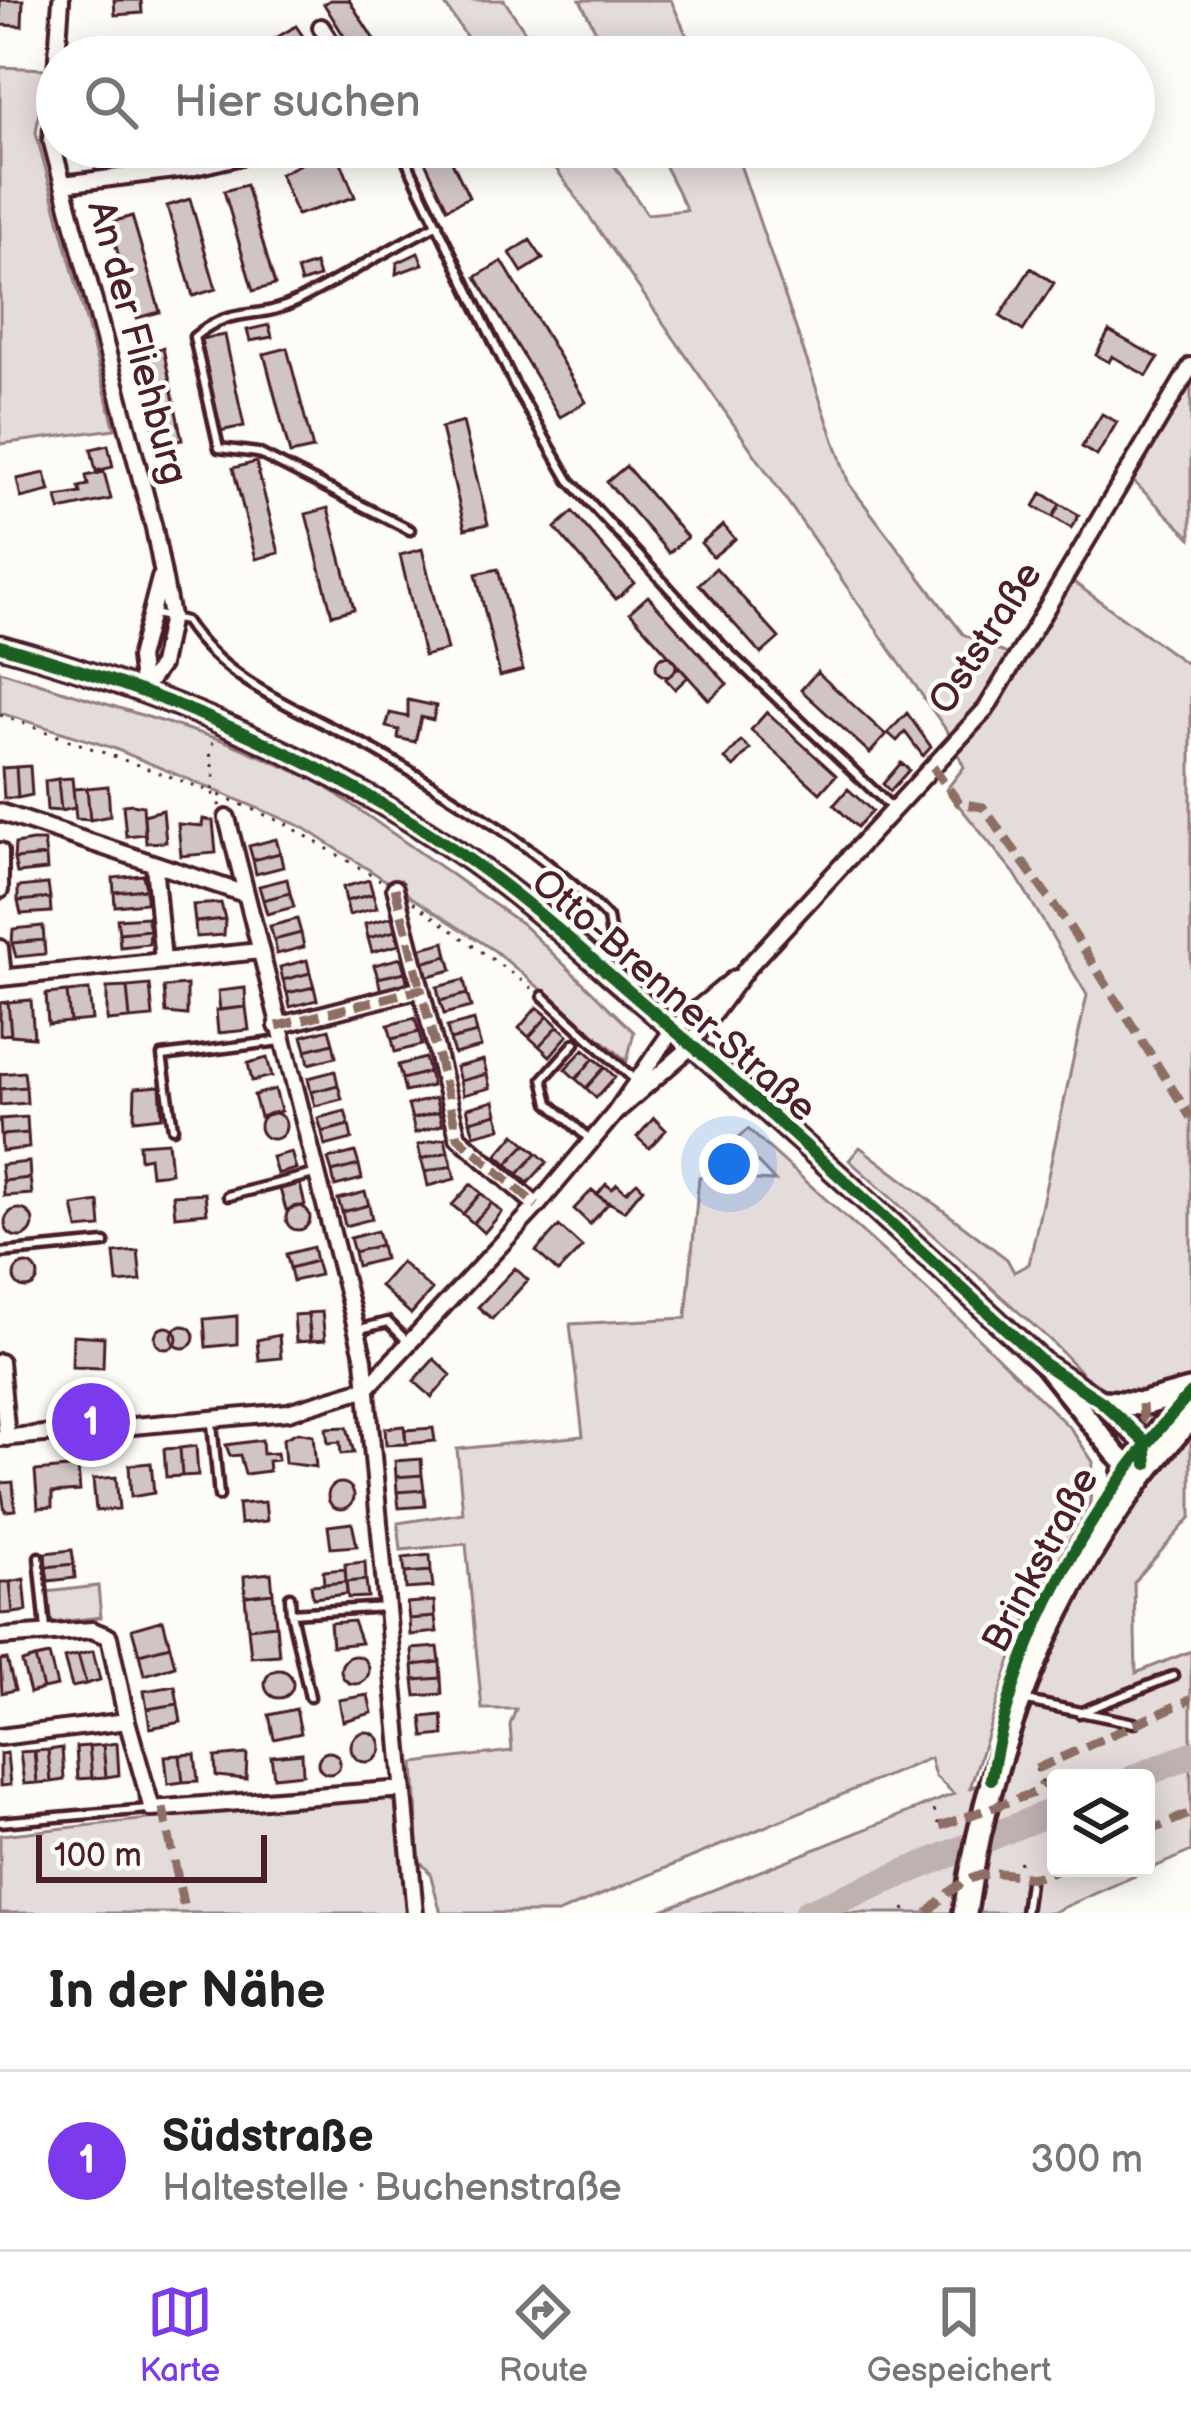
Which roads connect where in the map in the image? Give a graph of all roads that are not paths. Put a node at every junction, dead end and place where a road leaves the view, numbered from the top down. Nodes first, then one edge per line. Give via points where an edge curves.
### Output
1 (61, 0) edge
2 (321, 27) dead end
3 (59, 36) edge
4 (327, 36) edge
5 (59, 168) edge
6 (191, 168) edge
7 (410, 168) edge
8 (63, 184) junction
9 (438, 224) junction
10 (1191, 366) edge
11 (410, 530) dead end
12 (162, 572) junction
13 (154, 614) junction
14 (171, 616) junction
15 (0, 646) edge
16 (143, 690) junction
17 (894, 811) junction
18 (0, 812) edge
19 (226, 818) road end
20 (0, 851) edge
21 (154, 863) junction
22 (394, 888) road end
23 (0, 890) edge
24 (245, 894) junction
25 (0, 948) edge
26 (260, 951) junction
27 (163, 961) junction
28 (596, 962) junction
29 (747, 968) junction
30 (2, 977) edge
31 (421, 988) junction
32 (543, 996) road end
33 (673, 1029) junction
34 (279, 1034) junction
35 (575, 1042) dead end
36 (692, 1044) junction
37 (637, 1082) junction
38 (615, 1113) junction
39 (172, 1128) dead end
40 (592, 1141) junction
41 (314, 1174) junction
42 (228, 1196) dead end
43 (537, 1206) junction
44 (105, 1243) dead end
45 (0, 1253) edge
46 (356, 1330) junction
47 (411, 1346) junction
48 (0, 1361) edge
49 (1044, 1364) junction
50 (367, 1388) junction
51 (1191, 1392) edge
52 (1102, 1402) junction
53 (1191, 1417) edge
54 (212, 1419) junction
55 (3, 1438) edge
56 (1140, 1457) junction
57 (220, 1496) dead end
58 (39, 1557) dead end
59 (290, 1597) dead end
60 (386, 1607) junction
61 (291, 1613) junction
62 (46, 1633) junction
63 (0, 1637) edge
64 (1173, 1676) dead end
65 (310, 1697) dead end
66 (1023, 1700) junction
67 (1076, 1714) junction
68 (127, 1721) junction
69 (1134, 1723) dead end
70 (0, 1737) edge
71 (989, 1788) junction
72 (403, 1789) junction
73 (152, 1809) junction
74 (0, 1822) edge
75 (1027, 1879) road end
76 (415, 1913) edge
77 (965, 1913) edge
78 (1025, 1913) edge

1 - 3 street, An der Fliehburg
2 - 4 street
5 - 8 street, An der Fliehburg
6 - 8 street
7 - 9 lane
8 - 12 street, An der Fliehburg
9 - 11 lane via 296,302 233,313 194,337 219,448 258,453
9 - 17 lane via 569,480 726,650
10 - 17 street, Oststraße via 986,709
12 - 13 street, An der Fliehburg
12 - 14 street, An der Fliehburg
13 - 14 lane
13 - 16 street, An der Fliehburg via 139,658
14 - 16 street, An der Fliehburg via 161,665
14 - 28 lane via 208,654 530,852 608,918 611,938
15 - 16 main road, Otto-Brenner-Straße
16 - 28 main road, Otto-Brenner-Straße via 219,719 374,799 455,850
17 - 29 street, Oststraße
18 - 21 street
19 - 24 street
20 - 23 street
21 - 24 street
21 - 27 street
22 - 31 street
24 - 26 street
25 - 30 street
26 - 27 street
26 - 34 street
27 - 30 street
28 - 33 main road, Otto-Brenner-Straße
29 - 33 street, Oststraße
29 - 36 street, Oststraße
31 - 34 street
31 - 43 street via 458,1138
32 - 37 lane
33 - 36 main road, Otto-Brenner-Straße
33 - 37 street, Oststraße
34 - 39 lane via 162,1055
34 - 41 street
35 - 40 lane via 543,1079 549,1103
36 - 38 street, Oststraße
36 - 49 main road, Otto-Brenner-Straße
37 - 38 street, Oststraße
38 - 40 street, Oststraße
40 - 43 street, Oststraße
41 - 42 lane
41 - 46 street
43 - 47 street, Oststraße
44 - 45 lane
46 - 47 lane via 388,1322
46 - 50 street
47 - 50 street, Oststraße
48 - 55 street
49 - 52 main road, Otto-Brenner-Straße
49 - 56 main road, Otto-Brenner-Straße
50 - 54 street via 288,1412
50 - 60 street
51 - 52 main road via 1142,1404
51 - 56 main road, Brinkstraße
52 - 56 main road, Otto-Brenner-Straße
53 - 56 main road, Brinkstraße
54 - 55 street
54 - 57 lane
56 - 66 main road, Brinkstraße via 1071,1586
56 - 71 main road, Brinkstraße via 1072,1556 1033,1636
58 - 62 lane
59 - 61 lane
60 - 61 lane
60 - 72 street
61 - 65 lane
62 - 63 street
62 - 68 street via 109,1636
64 - 67 lane
66 - 67 lane
66 - 71 main road, Brinkstraße
67 - 69 lane
68 - 70 street
68 - 73 street
71 - 77 main road, Brinkstraße
72 - 73 street
72 - 76 street
73 - 74 lane
75 - 78 lane

